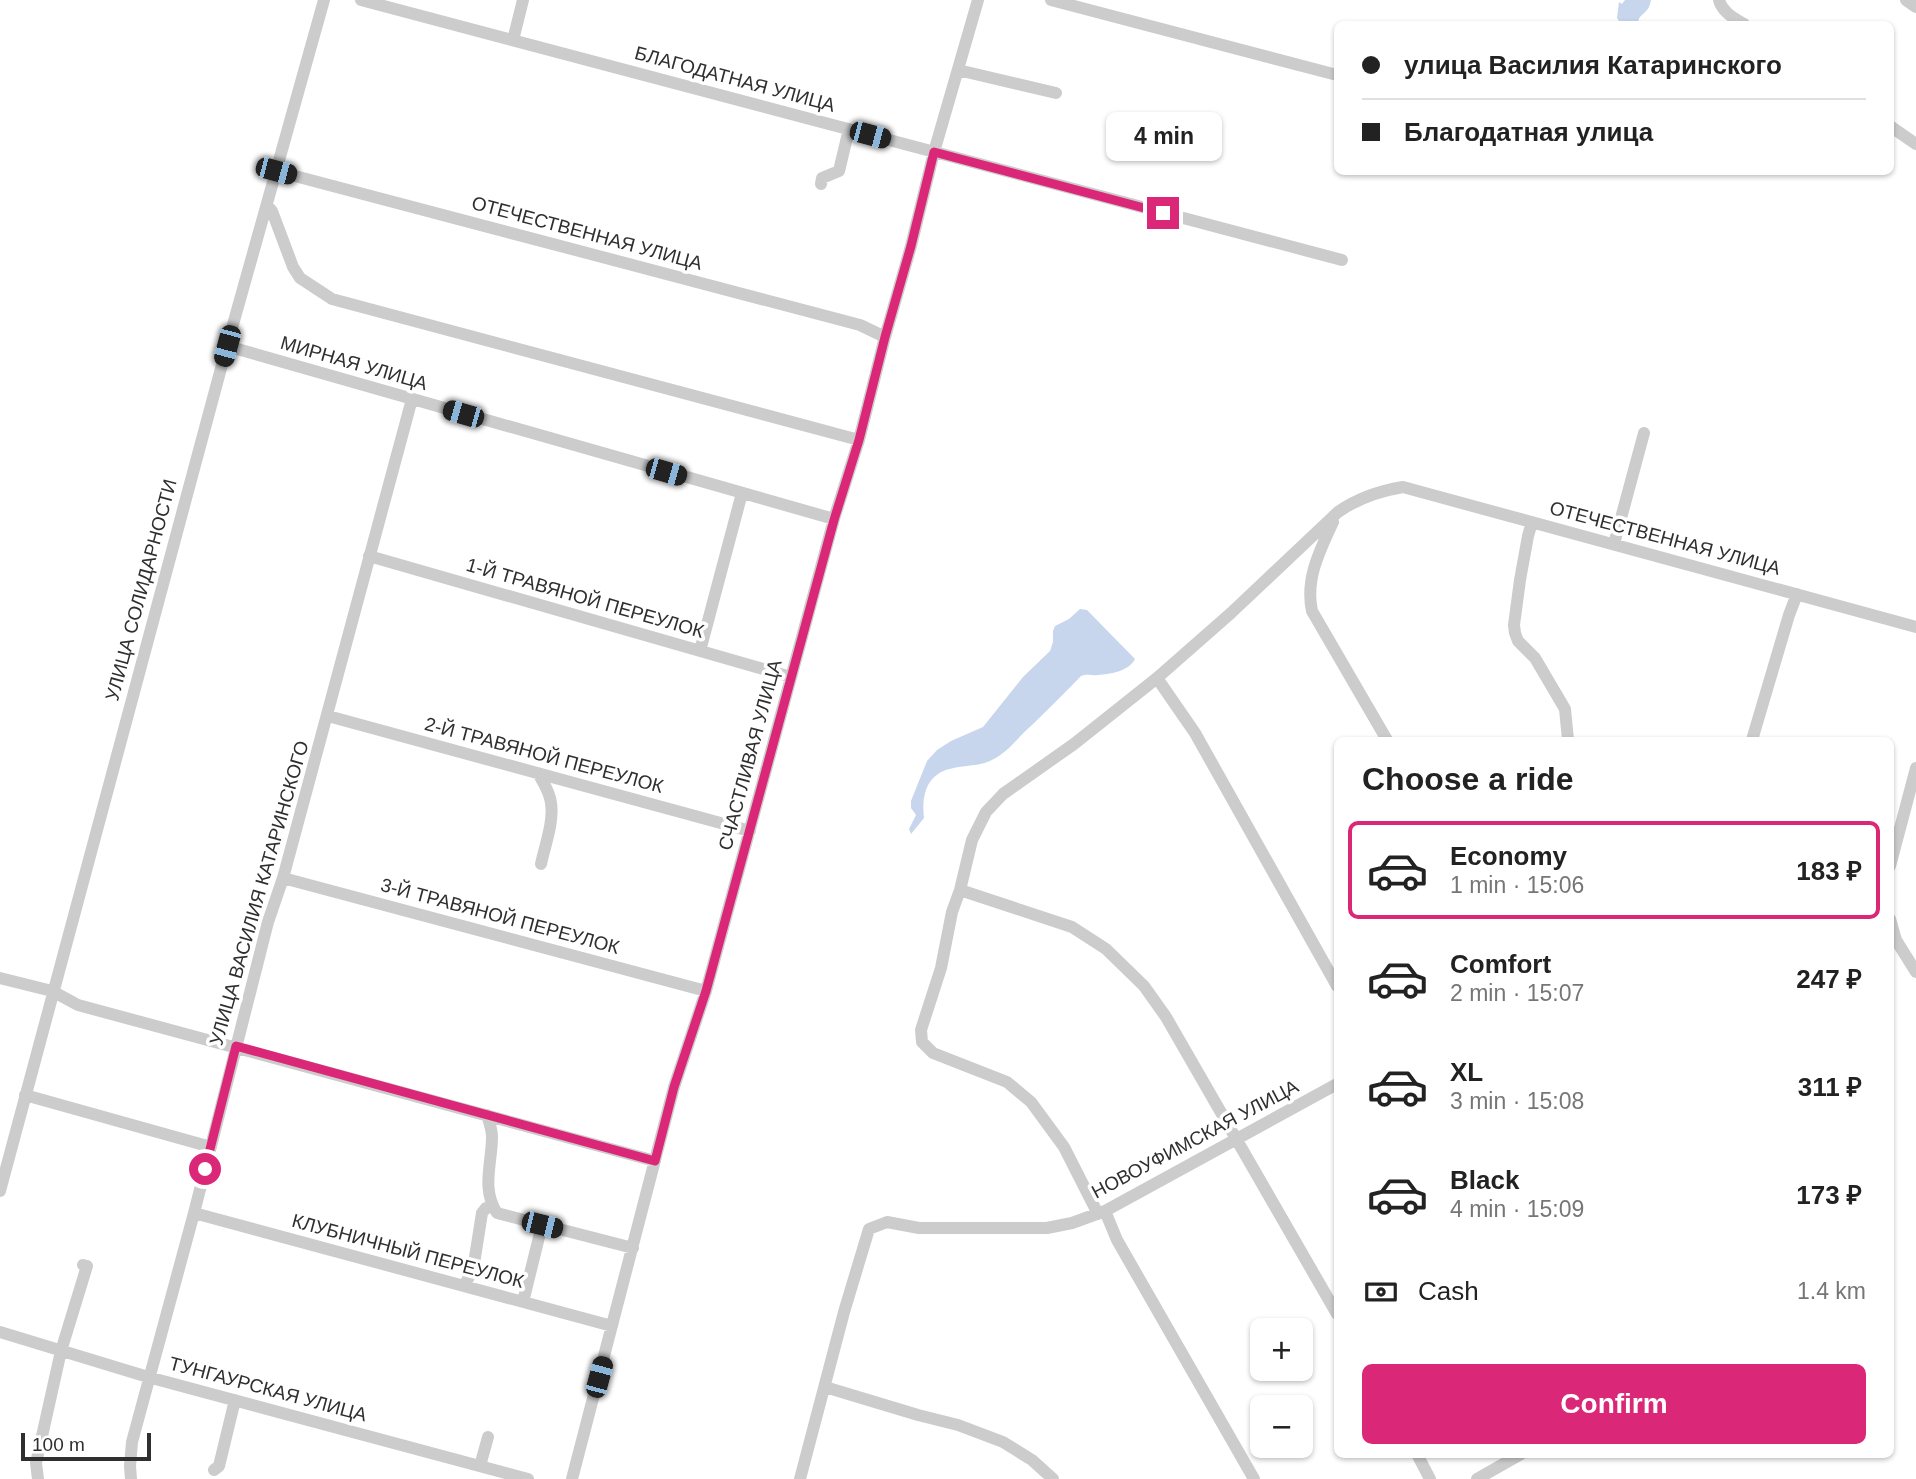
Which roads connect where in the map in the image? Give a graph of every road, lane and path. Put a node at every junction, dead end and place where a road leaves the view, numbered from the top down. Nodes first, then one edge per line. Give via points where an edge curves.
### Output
1 (324, 0) edge
2 (361, 0) edge
3 (418, 0) edge
4 (523, 0) edge
5 (978, 0) edge
6 (1051, 0) edge
7 (1720, 0) edge
8 (1906, 0) edge
9 (1916, 7) edge
10 (415, 14) junction
11 (1739, 21) edge
12 (513, 40) junction
13 (958, 70) junction
14 (1334, 74) edge
15 (1056, 93) dead end
16 (849, 129) junction
17 (1894, 129) edge
18 (1916, 144) edge
19 (934, 152) junction
20 (276, 171) junction
21 (821, 184) dead end
22 (267, 205) junction
23 (1342, 260) dead end
24 (885, 337) junction
25 (227, 346) junction
26 (412, 399) junction
27 (1644, 433) dead end
28 (859, 440) junction
29 (742, 493) junction
30 (1338, 512) junction
31 (834, 520) junction
32 (1532, 522) junction
33 (1614, 544) junction
34 (369, 556) junction
35 (1797, 594) junction
36 (1916, 627) edge
37 (700, 651) junction
38 (791, 677) junction
39 (1157, 678) junction
40 (328, 716) junction
41 (1385, 737) edge
42 (1568, 737) edge
43 (1753, 737) edge
44 (1916, 768) edge
45 (538, 773) junction
46 (750, 831) junction
47 (1894, 851) edge
48 (541, 864) dead end
49 (283, 878) junction
50 (960, 890) junction
51 (1894, 933) edge
52 (1916, 972) edge
53 (0, 978) edge
54 (1334, 981) edge
55 (52, 991) junction
56 (706, 991) junction
57 (236, 1046) junction
58 (1334, 1086) edge
59 (25, 1095) junction
60 (486, 1115) junction
61 (1237, 1140) junction
62 (211, 1147) junction
63 (655, 1161) junction
64 (0, 1191) edge
65 (493, 1206) junction
66 (194, 1213) junction
67 (1101, 1213) junction
68 (542, 1225) junction
69 (633, 1248) junction
70 (83, 1265) dead end
71 (460, 1285) junction
72 (523, 1302) junction
73 (1334, 1309) edge
74 (612, 1326) junction
75 (0, 1332) edge
76 (61, 1351) junction
77 (148, 1377) junction
78 (824, 1387) junction
79 (235, 1400) junction
80 (488, 1437) dead end
81 (1419, 1458) edge
82 (1514, 1458) edge
83 (214, 1470) dead end
84 (488, 1472) edge
85 (37, 1479) edge
86 (131, 1479) edge
87 (528, 1479) edge
88 (572, 1479) edge
89 (800, 1479) edge
90 (1053, 1479) edge
91 (1254, 1479) edge
92 (1430, 1479) edge
93 (1477, 1479) edge

1 - 20 street, УЛИЦА СОЛИДАРНОСТИ
2 - 10 street, БЛАГОДАТНАЯ УЛИЦА
3 - 10 street
4 - 12 street
5 - 13 street, СЧАСТЛИВАЯ УЛИЦА
6 - 14 street
7 - 11 street via 1727,13
8 - 9 street
10 - 12 street, БЛАГОДАТНАЯ УЛИЦА
12 - 16 street, БЛАГОДАТНАЯ УЛИЦА
13 - 15 street
13 - 19 street, СЧАСТЛИВАЯ УЛИЦА
16 - 19 street, БЛАГОДАТНАЯ УЛИЦА
16 - 21 street via 839,171 822,178
17 - 18 street
19 - 23 street, БЛАГОДАТНАЯ УЛИЦА
19 - 24 street, СЧАСТЛИВАЯ УЛИЦА
20 - 22 street, УЛИЦА СОЛИДАРНОСТИ
20 - 24 street, ОТЕЧЕСТВЕННАЯ УЛИЦА via 860,325
22 - 25 street, УЛИЦА СОЛИДАРНОСТИ
22 - 28 street via 300,278 331,299
24 - 28 street, СЧАСТЛИВАЯ УЛИЦА
25 - 26 street, МИРНАЯ УЛИЦА
25 - 55 street, УЛИЦА СОЛИДАРНОСТИ
26 - 29 street, МИРНАЯ УЛИЦА
26 - 34 street, УЛИЦА ВАСИЛИЯ КАТАРИНСКОГО
27 - 33 street
28 - 31 street, СЧАСТЛИВАЯ УЛИЦА
29 - 31 street, МИРНАЯ УЛИЦА
29 - 37 street
30 - 32 street, ОТЕЧЕСТВЕННАЯ УЛИЦА via 1369,495 1403,487
30 - 39 street
30 - 41 street via 1314,566 1309,587 1312,611
31 - 38 street, СЧАСТЛИВАЯ УЛИЦА
32 - 33 street, ОТЕЧЕСТВЕННАЯ УЛИЦА
32 - 42 street via 1515,633 1565,709
33 - 35 street, ОТЕЧЕСТВЕННАЯ УЛИЦА
34 - 37 street, 1-Й ТРАВЯНОЙ ПЕРЕУЛОК
34 - 40 street, УЛИЦА ВАСИЛИЯ КАТАРИНСКОГО
35 - 36 street, ОТЕЧЕСТВЕННАЯ УЛИЦА
35 - 43 street
37 - 38 street, 1-Й ТРАВЯНОЙ ПЕРЕУЛОК
38 - 46 street, СЧАСТЛИВАЯ УЛИЦА
39 - 50 street via 994,803 972,841
39 - 54 street via 1195,733
40 - 45 street, 2-Й ТРАВЯНОЙ ПЕРЕУЛОК
40 - 49 street, УЛИЦА ВАСИЛИЯ КАТАРИНСКОГО
44 - 47 street
45 - 46 street, 2-Й ТРАВЯНОЙ ПЕРЕУЛОК
45 - 48 street via 551,802
46 - 56 street, СЧАСТЛИВАЯ УЛИЦА
49 - 56 street, 3-Й ТРАВЯНОЙ ПЕРЕУЛОК
49 - 57 street, УЛИЦА ВАСИЛИЯ КАТАРИНСКОГО
50 - 61 street via 1072,927 1107,949 1144,986 1166,1017
50 - 67 street via 921,1030 922,1042 933,1053 1007,1082 1031,1102 1065,1147
51 - 52 street
53 - 55 street
55 - 57 street via 78,1005
55 - 59 street, УЛИЦА СОЛИДАРНОСТИ
56 - 63 street, СЧАСТЛИВАЯ УЛИЦА
57 - 60 street
57 - 62 street, УЛИЦА ВАСИЛИЯ КАТАРИНСКОГО
58 - 61 street, НОВОУФИМСКАЯ УЛИЦА
59 - 62 street
59 - 64 street, УЛИЦА СОЛИДАРНОСТИ
60 - 63 street
60 - 65 street via 492,1133 487,1184
61 - 67 street, НОВОУФИМСКАЯ УЛИЦА
61 - 73 street
62 - 66 street, УЛИЦА ВАСИЛИЯ КАТАРИНСКОГО
63 - 69 street, СЧАСТЛИВАЯ УЛИЦА
65 - 68 street via 497,1213
65 - 71 street via 482,1213 473,1270
66 - 71 street, КЛУБНИЧНЫЙ ПЕРЕУЛОК
66 - 77 street, УЛИЦА ВАСИЛИЯ КАТАРИНСКОГО
67 - 78 street, НОВОУФИМСКАЯ УЛИЦА via 1047,1228 919,1228 887,1222 869,1229
67 - 91 street
68 - 69 street
68 - 72 street
69 - 74 street, СЧАСТЛИВАЯ УЛИЦА
70 - 76 street via 87,1266
71 - 72 street, КЛУБНИЧНЫЙ ПЕРЕУЛОК
72 - 74 street, КЛУБНИЧНЫЙ ПЕРЕУЛОК
74 - 88 street, СЧАСТЛИВАЯ УЛИЦА
75 - 76 street, ТУНГАУРСКАЯ УЛИЦА
76 - 77 street, ТУНГАУРСКАЯ УЛИЦА
76 - 85 street via 36,1463
77 - 79 street, ТУНГАУРСКАЯ УЛИЦА
77 - 86 street, УЛИЦА ВАСИЛИЯ КАТАРИНСКОГО via 132,1442
78 - 89 street, НОВОУФИМСКАЯ УЛИЦА
78 - 90 street via 1003,1442
79 - 83 street via 219,1466
79 - 84 street, ТУНГАУРСКАЯ УЛИЦА
80 - 84 street
81 - 92 street
82 - 93 street
84 - 87 street, ТУНГАУРСКАЯ УЛИЦА

